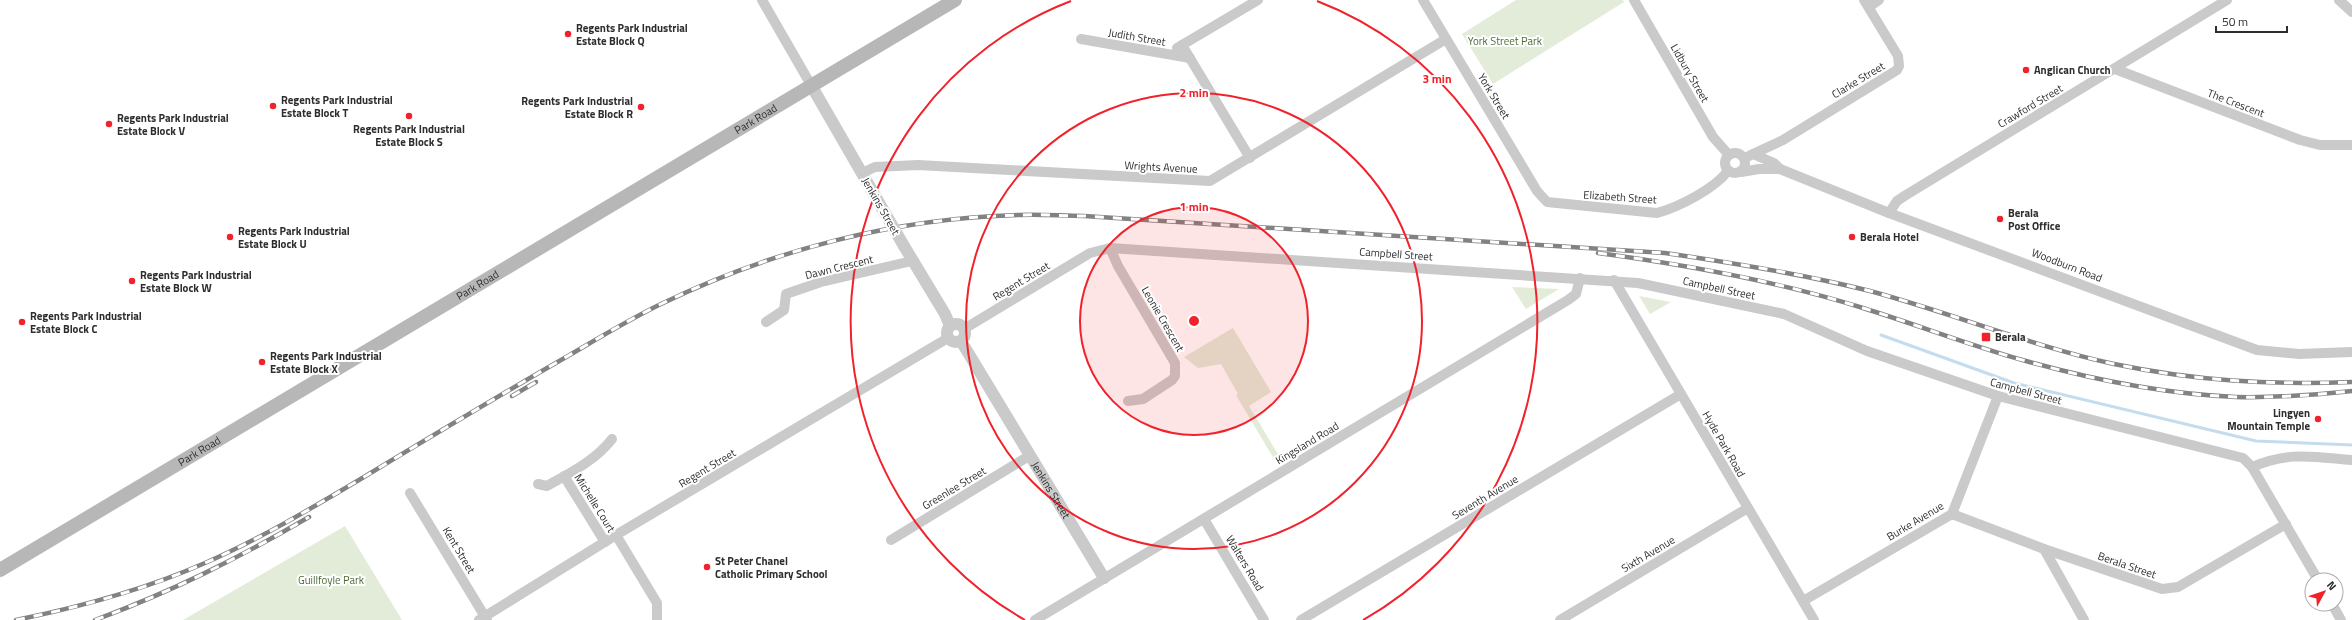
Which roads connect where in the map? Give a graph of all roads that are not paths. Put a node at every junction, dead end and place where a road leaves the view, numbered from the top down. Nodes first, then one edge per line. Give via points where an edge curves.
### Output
1 (762, 0) edge
2 (955, 0) edge
3 (1258, 0) edge
4 (1423, 0) edge
5 (1634, 0) edge
6 (1879, 0) edge
7 (2227, 0) edge
8 (2339, 0) edge
9 (1867, 3) edge
10 (2352, 12) edge
11 (1081, 39) dead end
12 (1446, 40) junction
13 (1182, 45) junction
14 (1167, 54) junction
15 (1190, 58) junction
16 (2115, 69) junction
17 (811, 85) junction
18 (1783, 140) junction
19 (2352, 145) edge
20 (1729, 154) junction
21 (1748, 156) junction
22 (1250, 158) junction
23 (1777, 166) junction
24 (1728, 172) junction
25 (1741, 172) junction
26 (862, 173) junction
27 (1547, 202) joint
28 (1889, 213) junction
29 (1110, 248) junction
30 (1090, 253) joint
31 (912, 261) junction
32 (1580, 278) junction
33 (1614, 280) junction
34 (766, 322) dead end
35 (950, 326) junction
36 (963, 335) junction
37 (948, 338) junction
38 (2352, 352) edge
39 (1681, 394) junction
40 (1998, 396) junction
41 (1128, 401) dead end
42 (612, 440) dead end
43 (1029, 456) junction
44 (2352, 460) edge
45 (2252, 467) junction
46 (564, 476) junction
47 (538, 484) dead end
48 (410, 493) dead end
49 (1748, 508) junction
50 (1952, 514) junction
51 (1204, 519) junction
52 (2286, 524) junction
53 (616, 535) junction
54 (891, 540) dead end
55 (605, 542) junction
56 (2044, 549) junction
57 (0, 570) edge
58 (2313, 572) edge
59 (1104, 578) junction
60 (1803, 601) junction
61 (484, 619) edge
62 (657, 620) edge
63 (1035, 620) edge
64 (1264, 620) edge
65 (1301, 620) edge
66 (1560, 620) edge
67 (1814, 620) edge
68 (2084, 620) edge

1 - 17 street
2 - 17 main road, Park Road
3 - 13 street
4 - 12 street, York Street
5 - 20 street, Lidbury Street via 1713,137
6 - 9 street
7 - 16 street, Crawford Street
8 - 10 street
9 - 18 street, Clarke Street via 1898,56 1897,70
11 - 14 street, Judith Street
12 - 22 street, Wrights Avenue
12 - 27 street, York Street via 1537,191
13 - 14 street
13 - 15 street
14 - 15 street, Judith Street
15 - 22 street
16 - 19 street, The Crescent via 2300,140 2320,145
16 - 28 street, Crawford Street via 1906,195 1897,201
17 - 26 street, Jenkins Street
17 - 57 main road, Park Road via 387,341
18 - 21 street, Clarke Street
18 - 23 street, Clarke Street via 1773,154
20 - 21 street
20 - 24 street via 1724,164
21 - 23 street, Woodburn Road
21 - 25 street
22 - 26 street, Wrights Avenue via 1215,179 1203,182 918,165 875,167
23 - 25 street, Woodburn Road
23 - 28 street, Woodburn Road
24 - 25 street
24 - 27 street, Elizabeth Street via 1704,190 1671,209 1657,213
26 - 31 street, Jenkins Street, bridge
28 - 38 street, Woodburn Road via 2257,350 2283,354
29 - 30 street, Campbell Street
29 - 32 street, Campbell Street
29 - 41 street, Leonie Crescent via 1175,363 1176,370 1175,376 1143,400
30 - 36 street, Regent Street
31 - 34 street, Dawn Crescent via 820,282 786,294 784,310
31 - 35 street, Jenkins Street
32 - 33 street, Campbell Street
32 - 51 street, Kingsland Road via 1576,294 1568,300
33 - 39 street, Hyde Park Road
33 - 40 street, Campbell Street via 1646,284 1784,314 1873,353
35 - 36 street via 958,324
35 - 37 street
36 - 37 street via 952,342
36 - 43 street, Jenkins Street
37 - 53 street, Regent Street
39 - 49 street, Hyde Park Road
39 - 65 street, Seventh Avenue
40 - 45 street, Campbell Street via 2238,456
40 - 50 street, Burke Avenue
42 - 46 street, Michelle Court via 602,452
43 - 54 street, Greenlee Street
43 - 59 street, Jenkins Street
44 - 45 street via 2294,455
45 - 52 street, Campbell Street
46 - 47 street, Michelle Court via 547,486
46 - 55 street, Michelle Court
48 - 61 street, Kent Street
49 - 60 street, Hyde Park Road
49 - 66 street, Sixth Avenue
50 - 56 street, Berala Street
50 - 60 street, Burke Avenue
51 - 59 street, Kingsland Road
51 - 64 street, Walters Road
52 - 56 street, Berala Street via 2178,587 2162,589
52 - 58 street, Campbell Street
53 - 55 street, Regent Street
53 - 62 street via 657,603
55 - 61 street, Regent Street
56 - 68 street
59 - 63 street, Kingsland Road
60 - 67 street, Hyde Park Road

